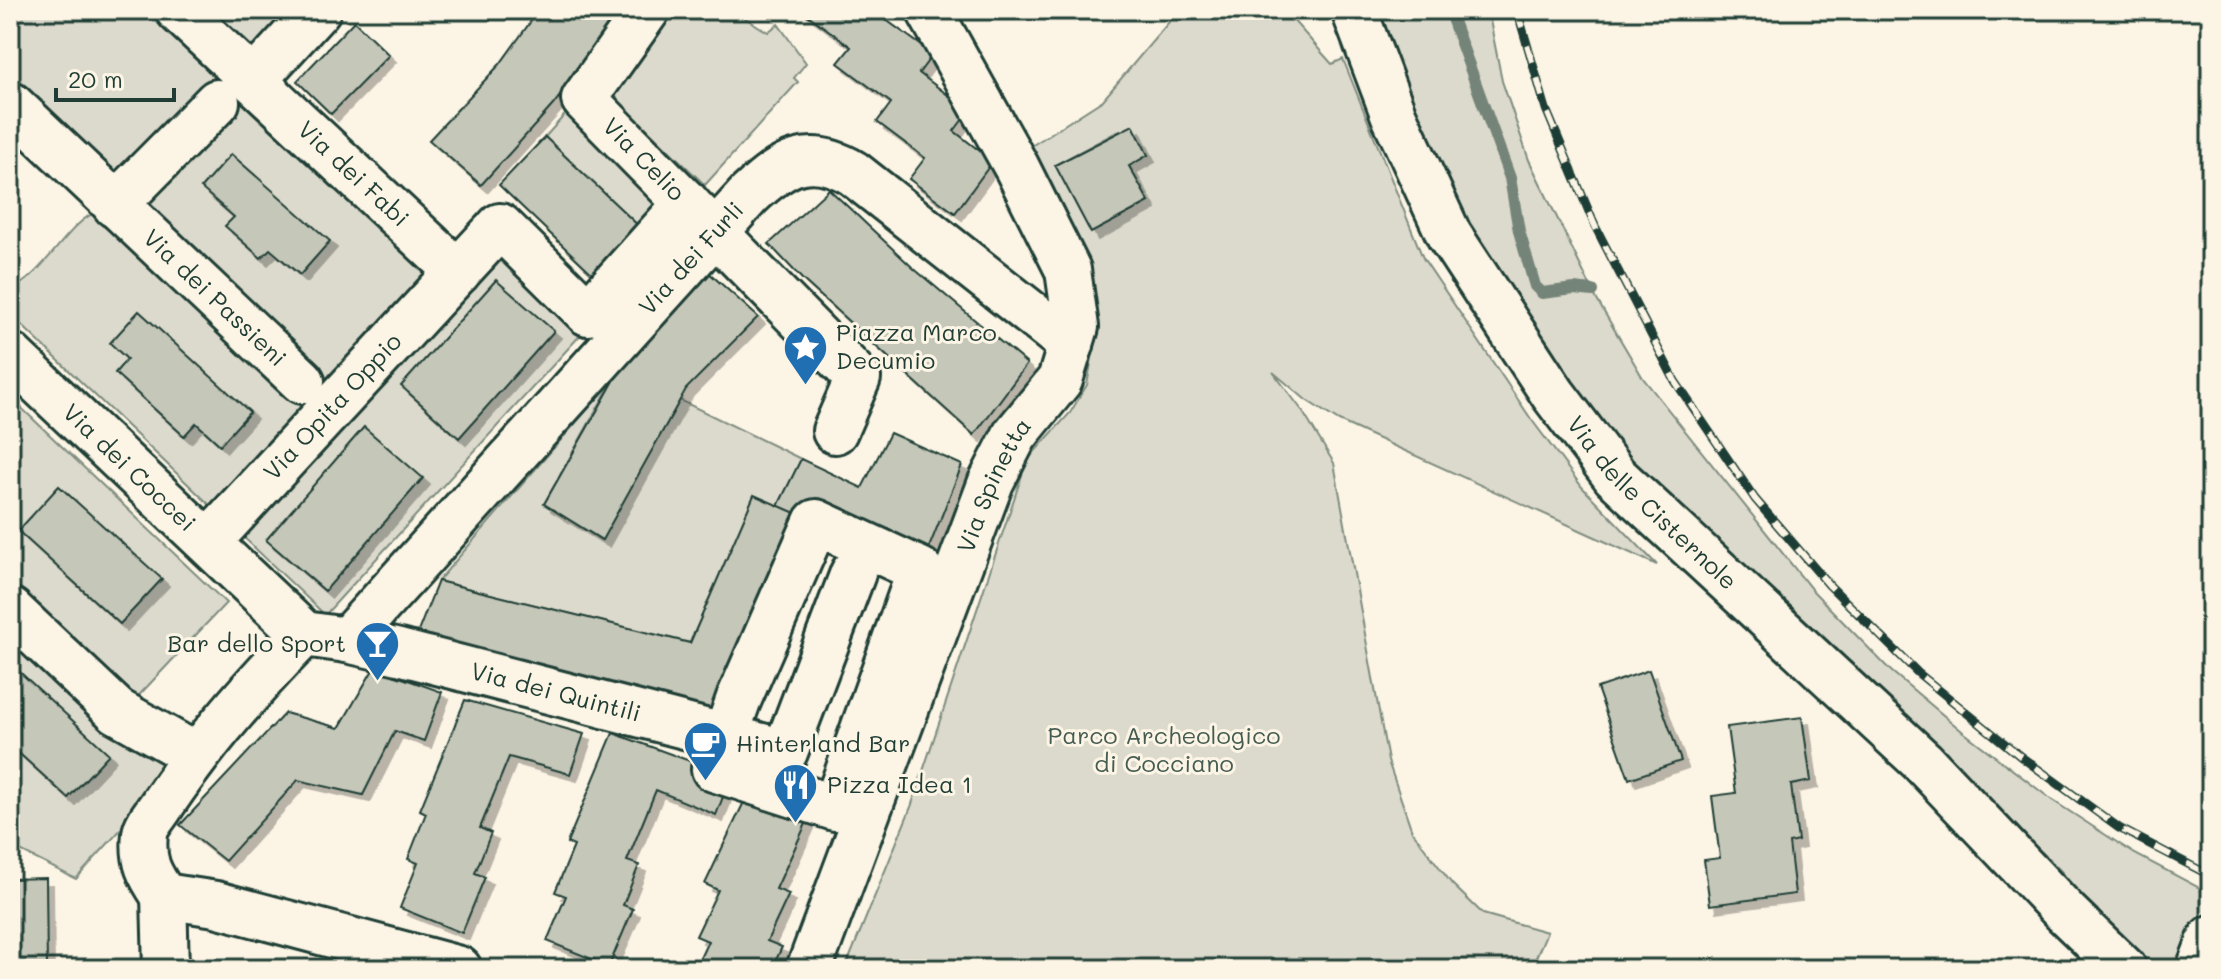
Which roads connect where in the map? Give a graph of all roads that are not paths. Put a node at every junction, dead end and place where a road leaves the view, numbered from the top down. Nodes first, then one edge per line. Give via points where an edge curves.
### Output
1 (178, 10) edge
2 (318, 10) edge
3 (647, 10) edge
4 (929, 10) edge
5 (1354, 10) edge
6 (254, 80) junction
7 (217, 102) dead end
8 (10, 104) edge
9 (121, 211) junction
10 (702, 218) junction
11 (458, 272) junction
12 (1071, 345) junction
13 (10, 355) edge
14 (302, 381) dead end
15 (835, 431) dead end
16 (208, 542) junction
17 (853, 573) dead end
18 (10, 610) edge
19 (304, 634) junction
20 (366, 636) junction
21 (726, 736) junction
22 (187, 767) junction
23 (164, 896) junction
24 (2066, 913) junction
25 (2211, 938) edge
26 (166, 969) edge
27 (459, 969) edge
28 (809, 969) edge
29 (2091, 969) edge
30 (2124, 969) edge
31 (2199, 969) edge

1 - 6 street, Via dei Fabi
2 - 6 street
3 - 10 street, Via Celio via 584,99
4 - 12 street, Via Spinetta via 1068,270 1076,327
5 - 24 street, Via delle Cisternole via 1394,116 1449,235 1553,394 1615,476 1922,761
6 - 11 street, Via dei Fabi
7 - 9 street
8 - 9 street, Via dei Passieni
9 - 14 street, Via dei Passieni
10 - 11 street, Via Opita Oppio via 588,313 500,226
10 - 12 street, Via dei Furli via 773,172 802,160 834,161
10 - 15 street, Via Celio via 858,378
10 - 20 street, Via dei Furli
11 - 16 street, Via Opita Oppio
12 - 28 street, Via Spinetta via 1060,380 1015,435 991,482
13 - 16 street, Via dei Coccei
16 - 19 street, Via dei Coccei
17 - 21 street, Via dei Quintili via 785,752
18 - 22 street
19 - 20 street, Via dei Quintili
19 - 22 street
20 - 21 street, Via dei Quintili
21 - 21 street via 714,769 835,808 920,570 816,522
22 - 23 street via 145,831 147,872
23 - 26 street
23 - 27 street via 216,904
24 - 29 street, Via delle Cisternole
24 - 30 street, Via delle Cisternole
25 - 31 street

